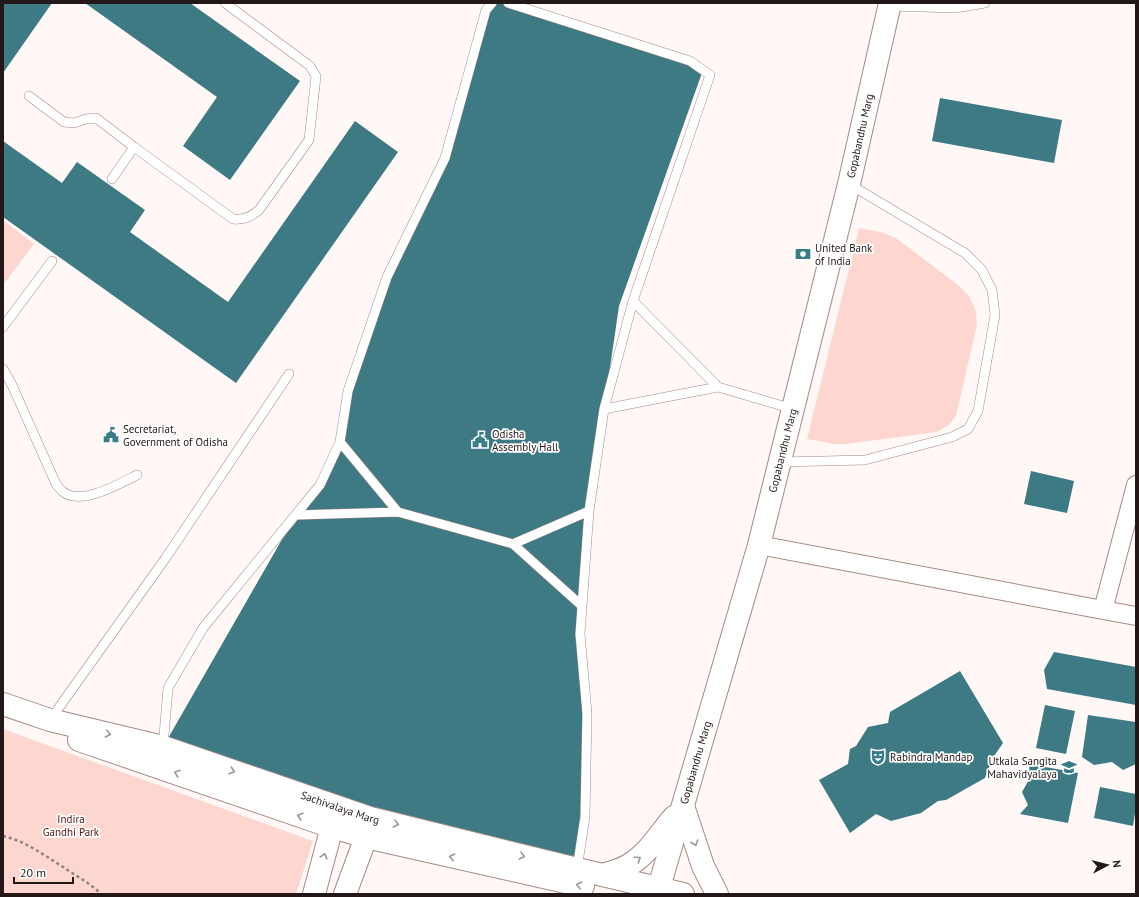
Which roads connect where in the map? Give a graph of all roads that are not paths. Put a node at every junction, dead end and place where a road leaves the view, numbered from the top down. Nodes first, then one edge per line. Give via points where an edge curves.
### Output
1 (225, 3) edge
2 (492, 3) edge
3 (508, 3) edge
4 (984, 3) edge
5 (890, 4) edge
6 (29, 96) dead end
7 (134, 148) junction
8 (112, 179) dead end
9 (849, 184) junction
10 (52, 261) dead end
11 (634, 301) junction
12 (3, 327) edge
13 (3, 369) edge
14 (289, 374) dead end
15 (718, 387) junction
16 (604, 409) junction
17 (793, 409) junction
18 (340, 442) junction
19 (780, 462) junction
20 (137, 475) dead end
21 (1136, 486) edge
22 (589, 511) junction
23 (398, 512) junction
24 (296, 515) junction
25 (513, 544) junction
26 (759, 545) junction
27 (582, 606) junction
28 (1103, 610) junction
29 (1136, 616) edge
30 (3, 704) edge
31 (3, 714) edge
32 (50, 720) junction
33 (163, 747) junction
34 (682, 806) junction
35 (335, 817) junction
36 (368, 827) junction
37 (577, 870) junction
38 (603, 875) junction
39 (658, 891) edge
40 (314, 894) edge
41 (344, 894) edge
42 (617, 894) edge
43 (683, 894) edge
44 (717, 894) edge

1 - 7 lane via 310,66 316,76 309,140 259,210 241,220 233,219
2 - 18 lane via 486,10 445,158 387,277 348,391
3 - 11 lane via 690,61 710,76
4 - 5 lane via 955,8
5 - 9 street, Gopabandhu Marg
6 - 7 lane via 64,122 74,123 86,118 96,118
7 - 8 lane
9 - 17 street, Gopabandhu Marg
9 - 19 lane via 965,253 982,270 992,290 995,315 978,411 968,429 952,437 865,460
10 - 12 lane
11 - 15 lane
11 - 16 lane
13 - 20 lane via 56,484 63,492 89,496 104,492
14 - 32 lane via 165,559
15 - 16 lane
15 - 17 lane
16 - 22 lane
17 - 19 street, Gopabandhu Marg
18 - 23 lane
18 - 24 lane via 320,485
19 - 26 street, Gopabandhu Marg
21 - 28 street
22 - 25 lane
22 - 27 lane
23 - 24 lane
23 - 25 lane
24 - 33 lane via 203,628 168,688
25 - 27 lane
26 - 28 street
26 - 34 street, Gopabandhu Marg
27 - 37 lane via 580,634 587,713 585,817
28 - 29 street
30 - 32 street, Sachivalaya Marg
35 -> 31 street, Sachivalaya Marg
32 -> 33 street, Sachivalaya Marg
33 -> 35 street, Sachivalaya Marg
38 -> 34 street via 628,866 642,856 655,843
34 - 39 street, Gopabandhu Marg
34 -> 44 street via 703,866
35 - 36 street, Sachivalaya Marg
40 -> 35 street
36 -> 37 street, Sachivalaya Marg
36 - 41 street
42 -> 36 street, Sachivalaya Marg
37 - 38 street, Sachivalaya Marg
38 - 39 street, Sachivalaya Marg
39 - 43 street, Sachivalaya Marg

